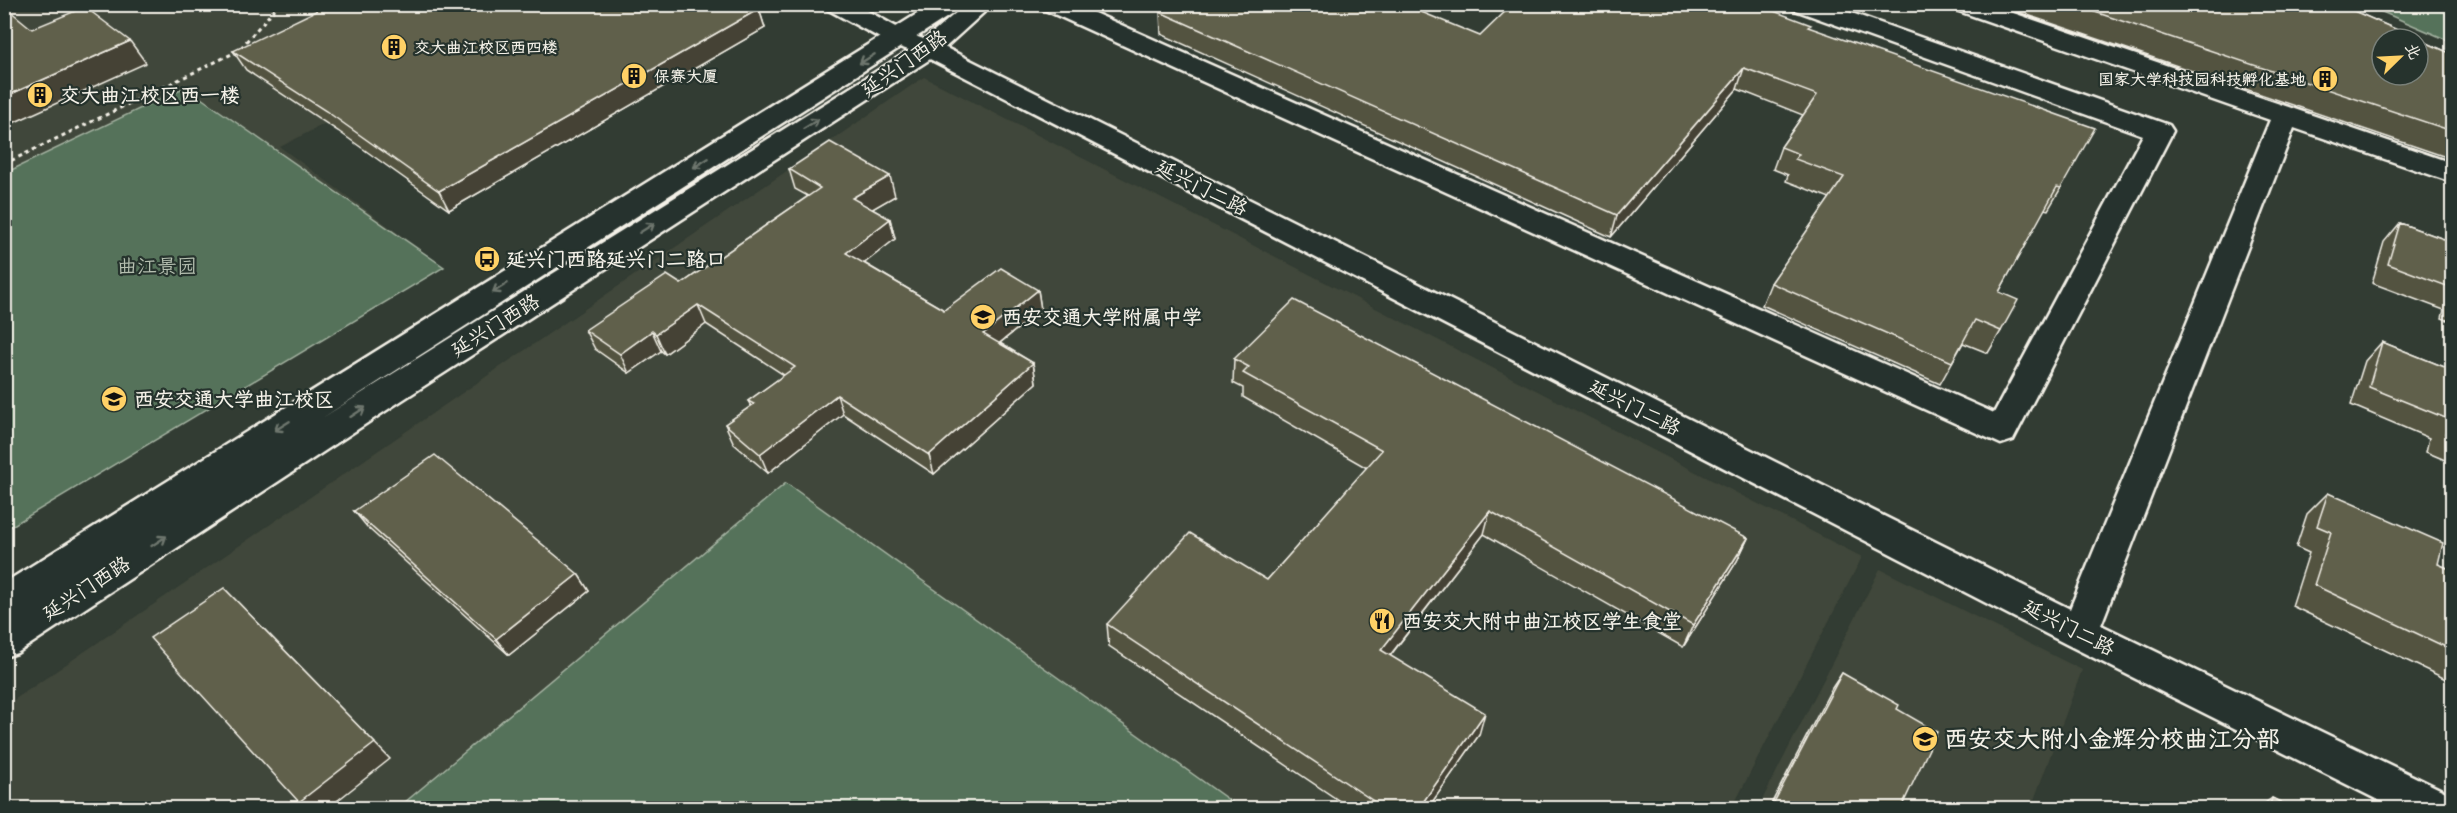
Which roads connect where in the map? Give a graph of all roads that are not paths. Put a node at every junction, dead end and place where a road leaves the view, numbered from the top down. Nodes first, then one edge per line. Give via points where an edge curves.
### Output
1 (836, 4) edge
2 (951, 4) edge
3 (981, 4) edge
4 (1052, 4) edge
5 (1801, 4) edge
6 (1962, 4) edge
7 (915, 44) junction
8 (2285, 116) junction
9 (2452, 173) edge
10 (4, 603) edge
11 (2079, 632) junction
12 (4, 641) edge
13 (2435, 808) edge

1 - 7 street, 延兴门二路
2 - 7 street, 延兴门西路
3 - 7 street, 延兴门西路
4 - 5 street via 2001,431 2158,131
6 - 8 street
7 -> 10 street, 延兴门西路 via 516,278
7 - 11 street, 延兴门二路
12 -> 7 street, 延兴门西路
8 - 9 street
8 - 11 street
11 - 13 street, 延兴门二路

